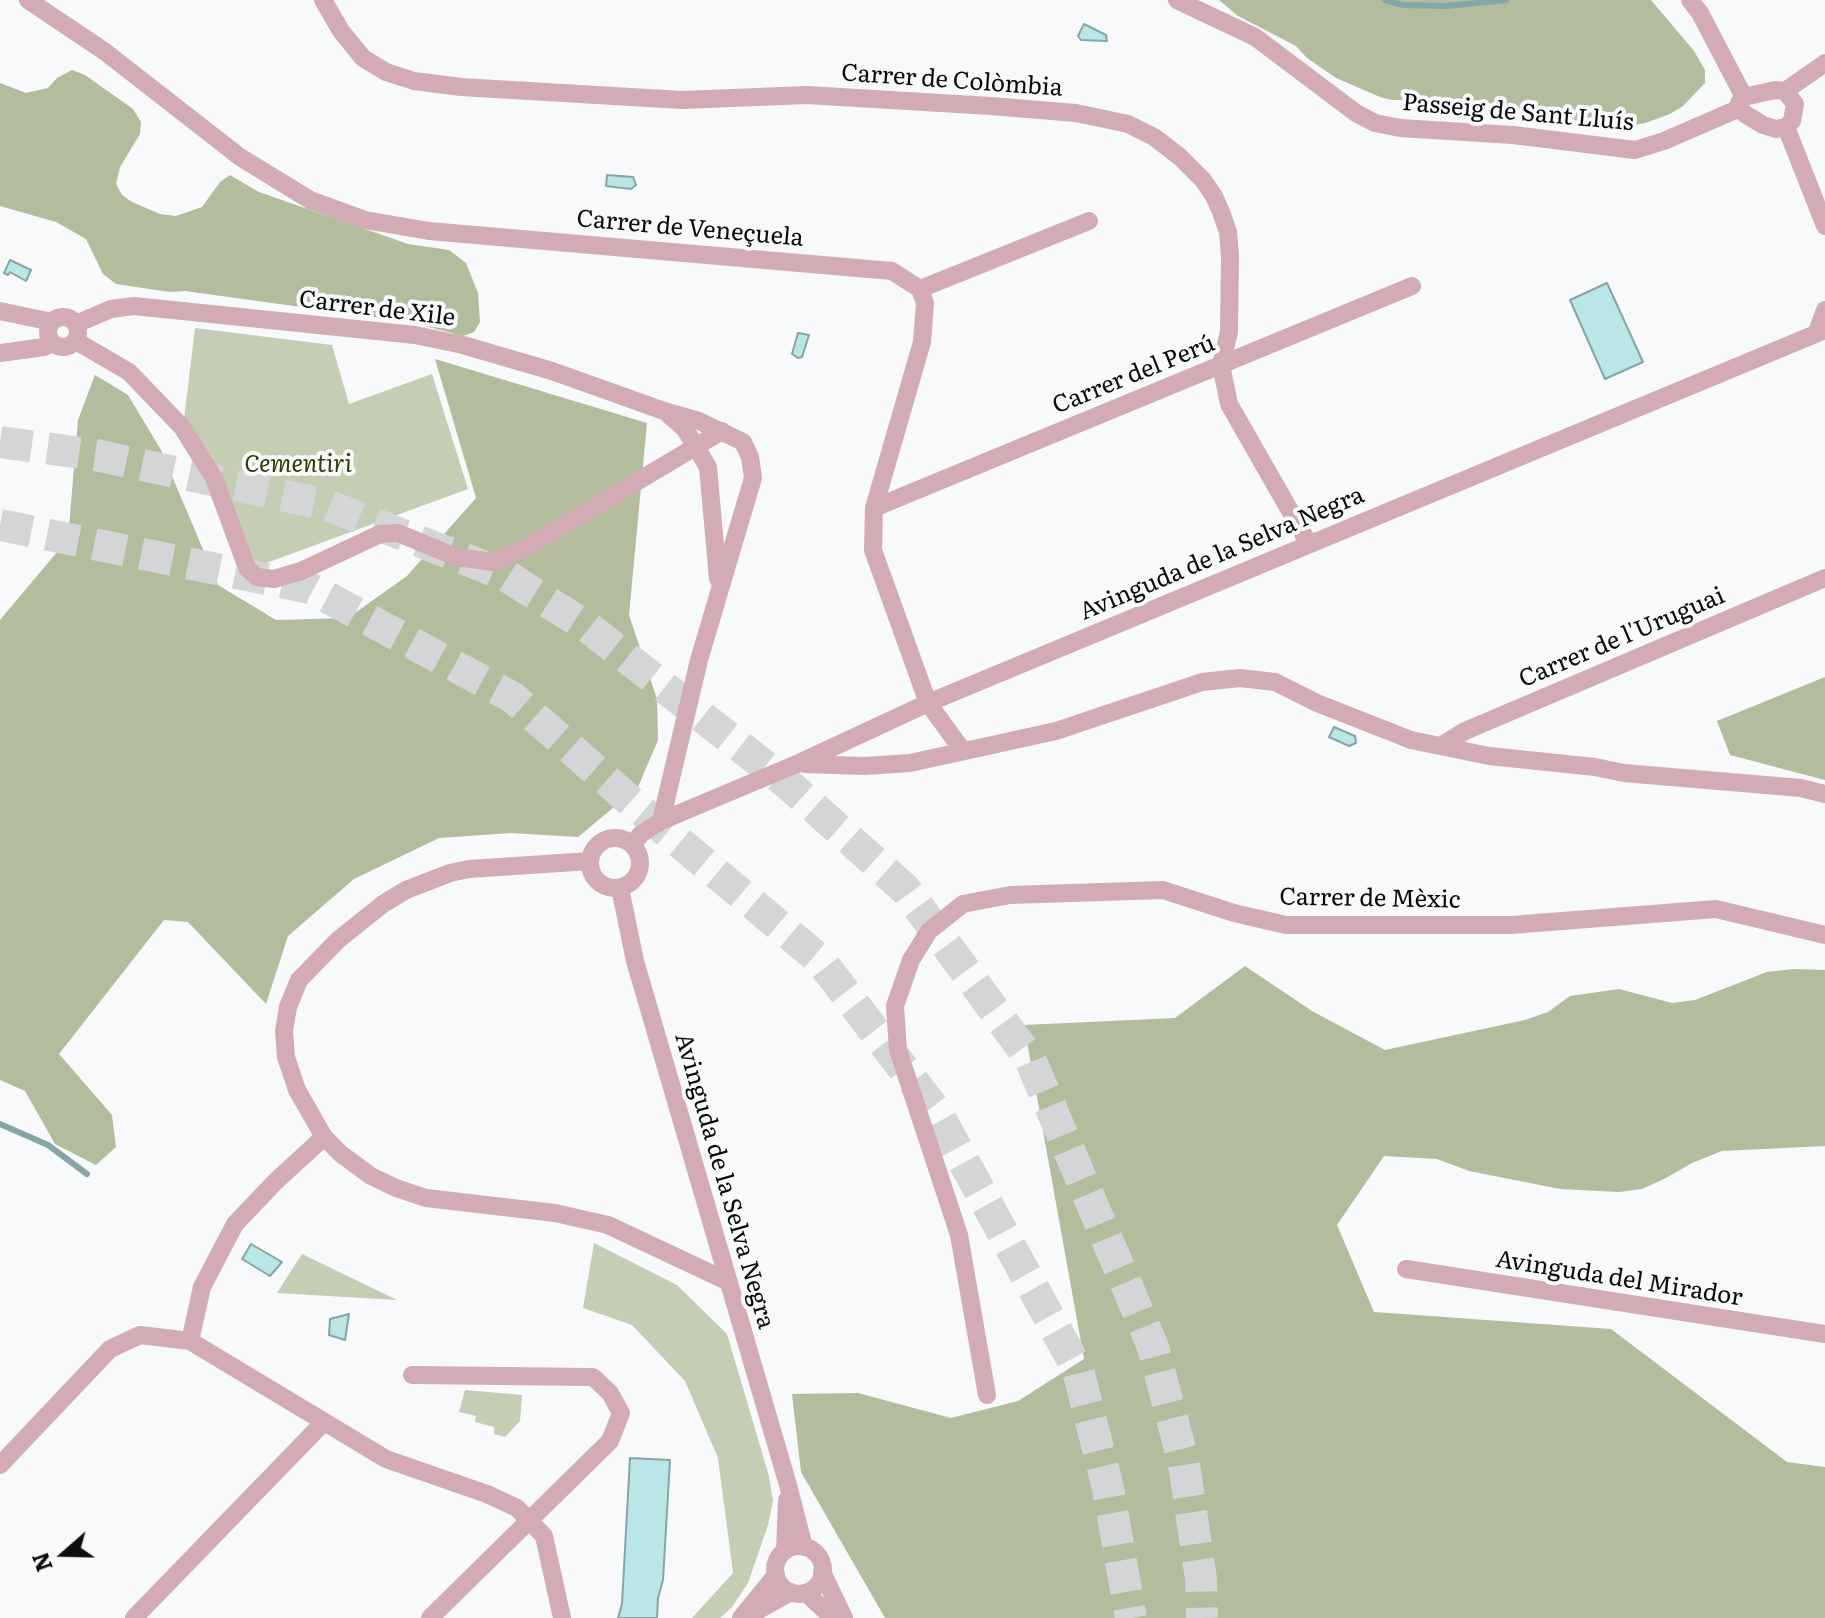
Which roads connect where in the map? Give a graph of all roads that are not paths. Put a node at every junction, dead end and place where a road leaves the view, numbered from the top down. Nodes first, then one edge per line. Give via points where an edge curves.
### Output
1 (28, 0) edge
2 (323, 0) edge
3 (1177, 0) edge
4 (1690, 0) edge
5 (1825, 63) edge
6 (1785, 91) junction
7 (1742, 102) junction
8 (1786, 127) junction
9 (1089, 221) dead end
10 (1825, 226) edge
11 (1412, 286) dead end
12 (920, 289) junction
13 (1825, 310) edge
14 (0, 311) edge
15 (52, 322) junction
16 (1821, 331) edge
17 (76, 333) junction
18 (52, 343) junction
19 (0, 353) edge
20 (1221, 365) junction
21 (664, 411) junction
22 (722, 431) junction
23 (695, 445) junction
24 (874, 508) junction
25 (1309, 544) junction
26 (1825, 578) edge
27 (719, 589) junction
28 (928, 703) junction
29 (1441, 746) junction
30 (963, 751) junction
31 (799, 763) junction
32 (1825, 794) edge
33 (661, 821) junction
34 (632, 845) junction
35 (590, 861) junction
36 (620, 888) junction
37 (1825, 935) edge
38 (324, 1137) junction
39 (1406, 1269) dead end
40 (729, 1282) junction
41 (1825, 1334) edge
42 (190, 1341) junction
43 (412, 1375) dead end
44 (987, 1395) dead end
45 (323, 1423) junction
46 (0, 1465) edge
47 (788, 1485) junction
48 (532, 1521) junction
49 (804, 1547) junction
50 (785, 1551) junction
51 (822, 1572) junction
52 (776, 1575) junction
53 (798, 1592) junction
54 (134, 1618) edge
55 (430, 1618) edge
56 (562, 1618) edge
57 (743, 1618) edge
58 (833, 1618) edge
59 (844, 1618) edge

1 - 12 street, Carrer de Veneçuela via 104,51 240,157 310,200 365,220 429,231 892,271
2 - 20 street, Carrer de Colòmbia via 363,58 414,81 682,100 807,95 960,104 1076,113 1128,124 1180,157 1221,212 1230,256 1229,332
3 - 7 street, Passeig de Sant Lluís via 1255,37 1356,113 1400,128 1635,150
4 - 7 street
5 - 6 street
6 - 7 street via 1765,91
6 - 8 street via 1795,104
7 - 8 street via 1745,114 1763,125
8 - 10 street
9 - 12 street
11 - 20 street, Carrer del Perú
12 - 24 street via 925,303 922,342
13 - 16 street, Avinguda de la Selva Negra
14 - 15 street
15 - 17 street via 65,317
15 - 18 street
16 - 25 street, Avinguda de la Selva Negra
17 - 18 street via 64,348
17 - 21 street, Carrer de Xile via 111,309 134,306 415,335 552,371
17 - 23 street via 129,372 182,427 214,478 247,568 257,577 274,579 301,571 380,534 398,533 456,557 493,562 527,547
18 - 19 street
20 - 24 street, Carrer del Perú
20 - 25 street, Carrer de Colòmbia via 1229,404
21 - 22 street, Carrer de Xile
21 - 23 street, Carrer de Xile
22 - 23 street
22 - 27 street, Carrer de Xile via 743,442 753,478
23 - 27 street, Carrer de Xile via 708,467
24 - 28 street via 873,550
25 - 28 street, Avinguda de la Selva Negra
26 - 29 street, Carrer de l'Uruguai via 1465,731
27 - 33 street, Carrer de Xile
28 - 30 street
28 - 31 street, Avinguda de la Selva Negra
29 - 30 street via 1411,740 1275,682 1240,678 1202,682 1056,731
29 - 32 street via 1624,773
30 - 31 street via 910,763
31 - 33 street, Avinguda de la Selva Negra
33 - 34 street, Avinguda de la Selva Negra
34 - 35 street via 620,838 606,839
34 - 36 street via 640,856 640,870 633,882
35 - 36 street via 598,882
35 - 38 street via 469,869 433,879 383,904 316,961 299,980 284,1031 297,1090
36 - 40 street, Avinguda de la Selva Negra via 635,961
37 - 44 street, Carrer de Mèxic via 1716,909 1511,925 1286,925 1163,890 1010,895 963,904 929,931 911,960 895,1006 898,1050 959,1235
38 - 40 street via 396,1188 444,1201 596,1222
38 - 42 street via 235,1224 202,1287
39 - 41 street, Avinguda del Mirador
40 - 47 street, Avinguda de la Selva Negra
42 - 45 street
42 - 46 street via 140,1335 110,1349
43 - 48 street via 593,1377 610,1393 621,1413 610,1441
45 - 48 street via 386,1459 487,1494
45 - 54 street
47 - 49 street, Avinguda de la Selva Negra
47 - 50 street, Avinguda de la Selva Negra
48 - 55 street
48 - 56 street via 544,1536
49 - 50 street
49 - 51 street, Avinguda de la Selva Negra via 817,1555
50 - 52 street, Avinguda de la Selva Negra via 777,1560
51 - 53 street, Avinguda de la Selva Negra via 818,1584
51 - 59 street
52 - 53 street
52 - 57 street, Avinguda de la Selva Negra
53 - 57 street, Avinguda de la Selva Negra
53 - 58 street

